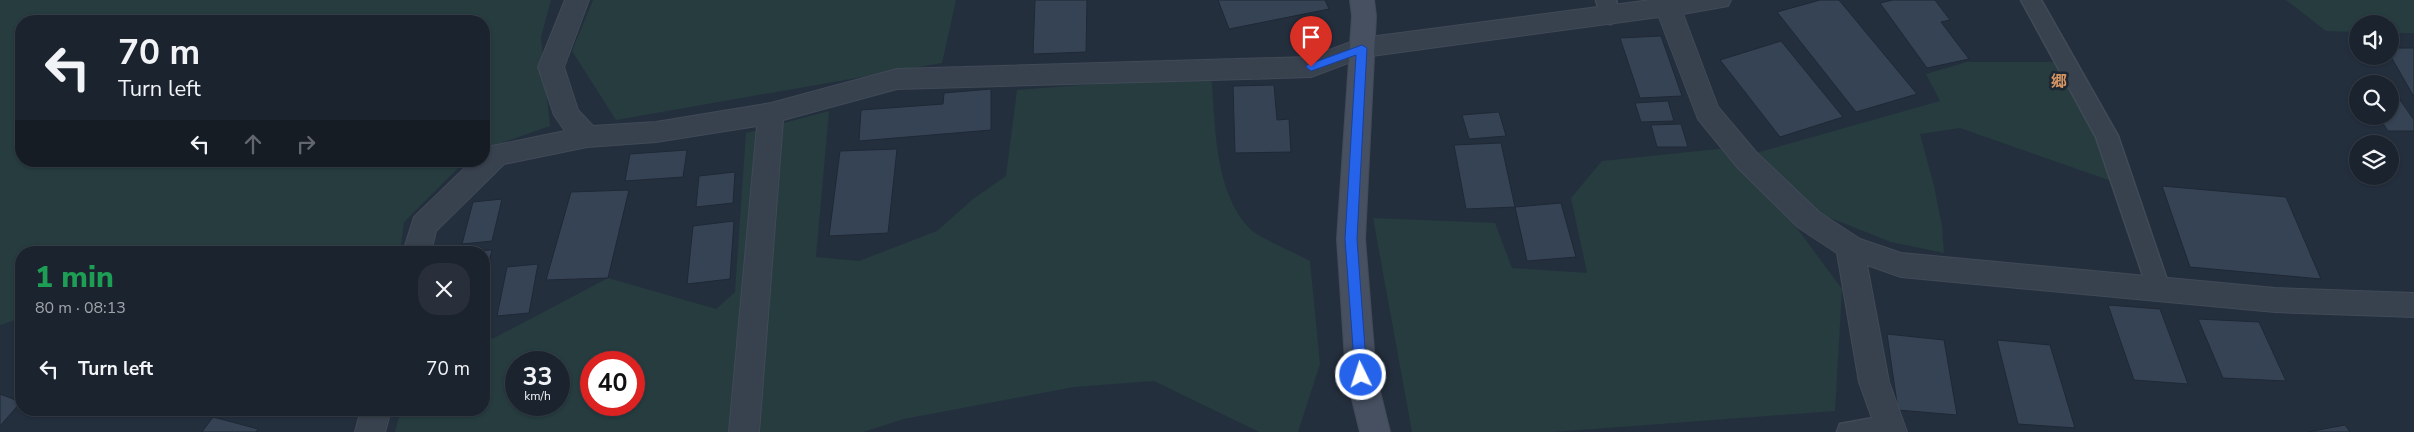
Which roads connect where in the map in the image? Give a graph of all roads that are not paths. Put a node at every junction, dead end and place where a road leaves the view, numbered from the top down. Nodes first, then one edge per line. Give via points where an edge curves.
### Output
1 (576, 0) edge
2 (1362, 0) edge
3 (1719, 0) edge
4 (2031, 0) edge
5 (1608, 8) edge
6 (1668, 8) junction
7 (1362, 48) junction
8 (771, 113) junction
9 (586, 137) junction
10 (490, 162) edge
11 (485, 167) edge
12 (419, 246) edge
13 (1850, 247) junction
14 (2158, 289) junction
15 (2414, 305) edge
16 (374, 416) edge
17 (1891, 429) edge
18 (370, 432) edge
19 (744, 432) edge
20 (1375, 432) edge
21 (1849, 432) edge

1 - 9 street via 551,67 567,116
2 - 7 street
3 - 6 street
4 - 14 lane via 2108,136
5 - 6 street
5 - 7 street
6 - 13 street via 1707,112 1747,160 1809,220
7 - 8 street via 1311,67 897,79
7 - 20 street via 1351,239 1361,375
8 - 9 street via 656,132
8 - 19 street
9 - 10 street via 496,156
11 - 12 street via 424,225
13 - 14 street via 1901,265
13 - 17 street via 1874,382
14 - 15 street via 2275,300
16 - 18 street
17 - 21 lane

